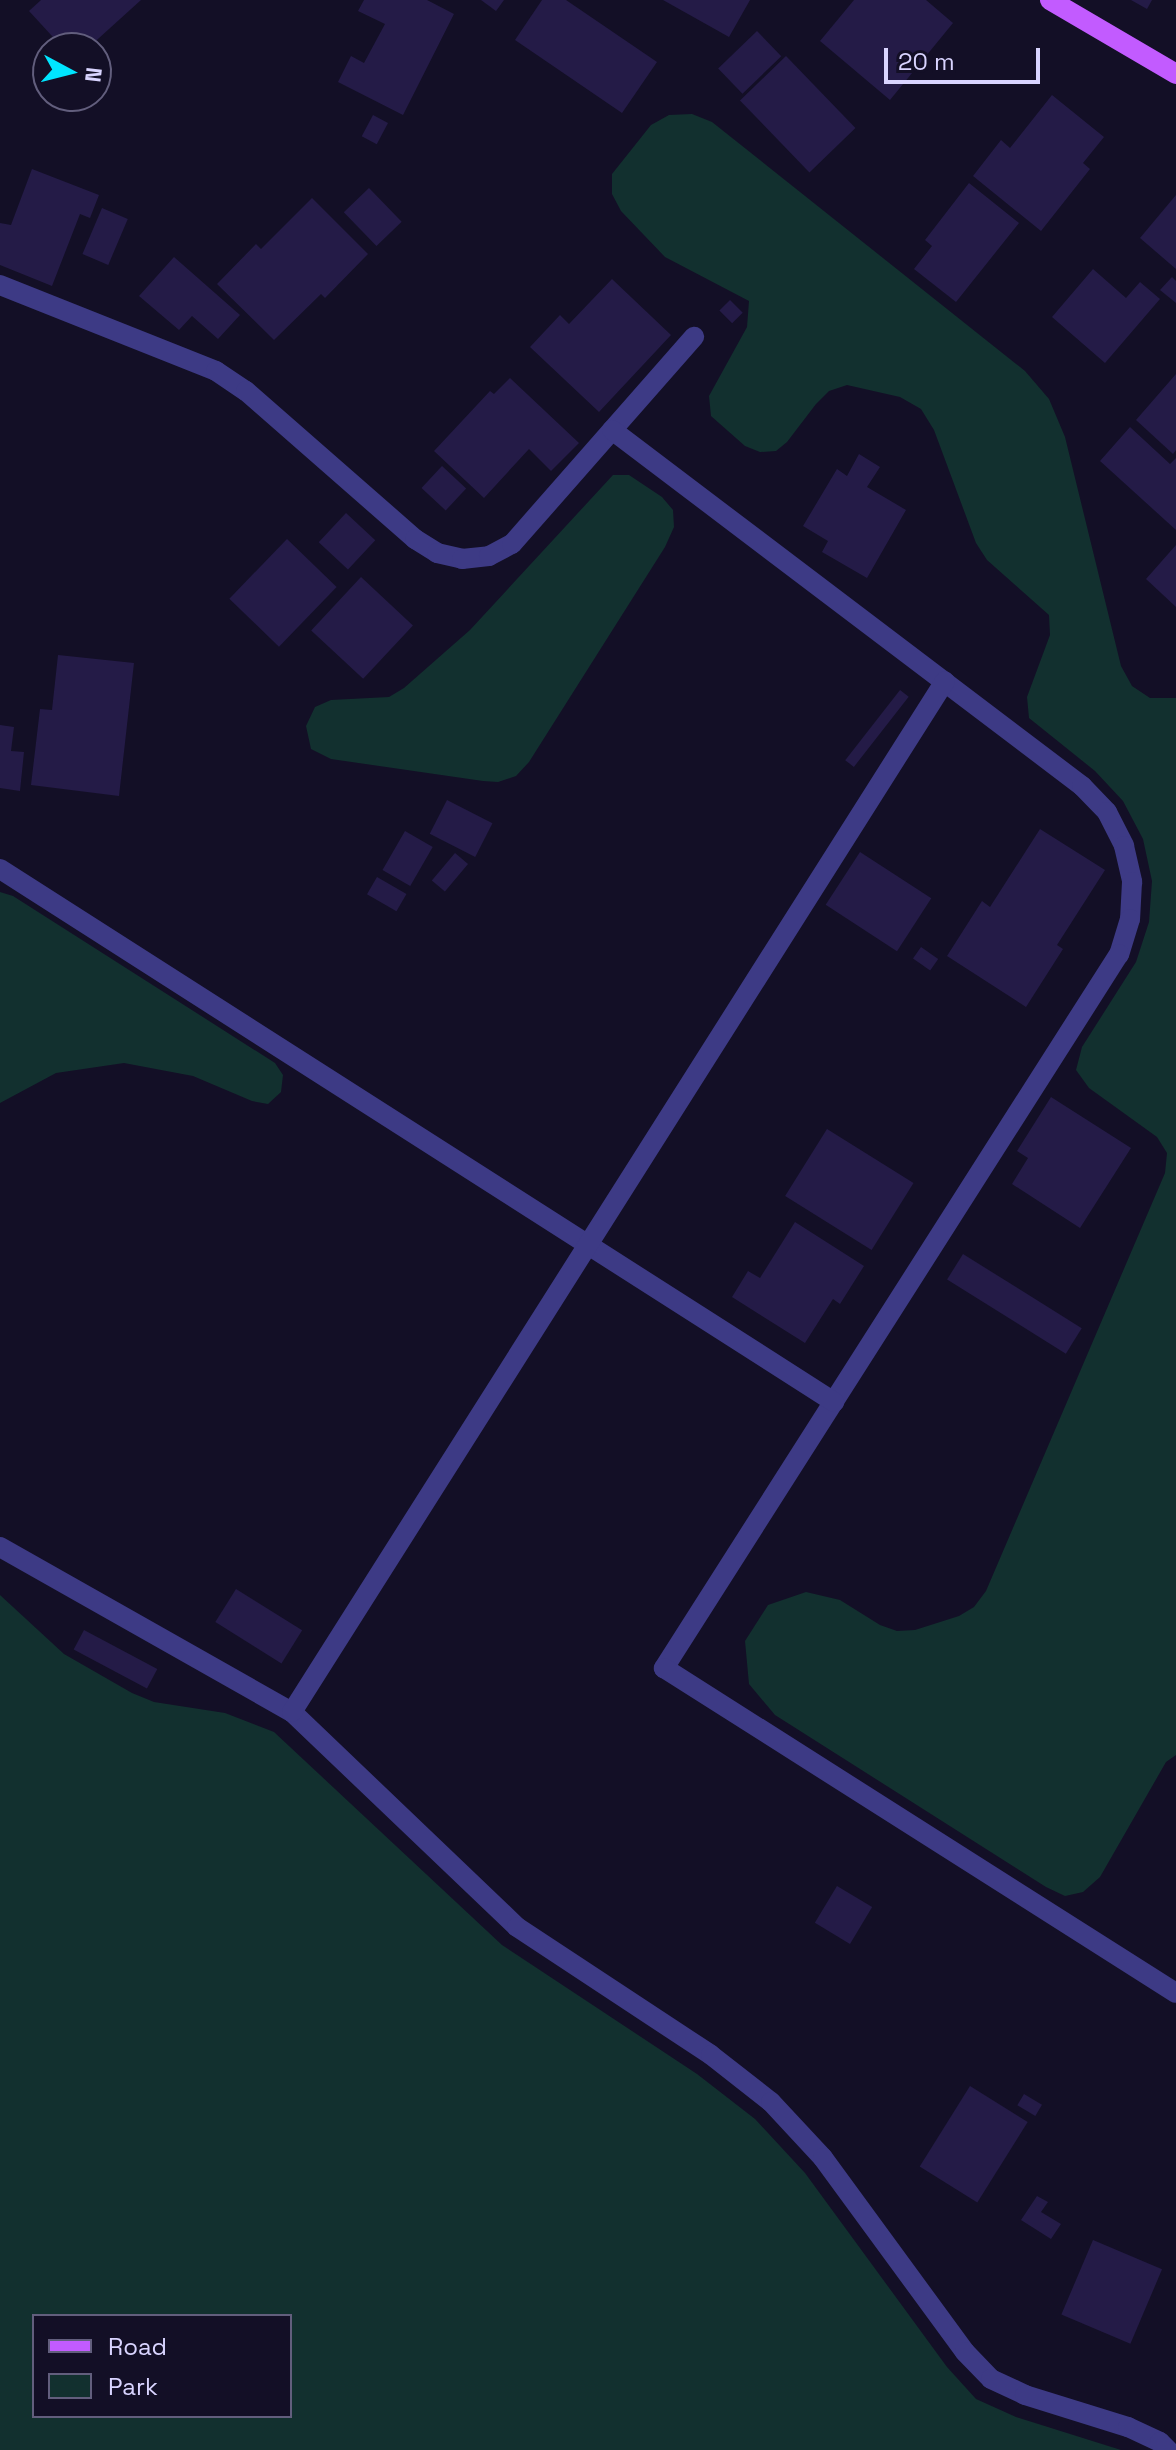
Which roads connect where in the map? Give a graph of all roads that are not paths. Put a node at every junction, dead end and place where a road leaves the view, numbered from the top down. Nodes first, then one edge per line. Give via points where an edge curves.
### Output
1 (1050, 0) edge
2 (1176, 74) edge
3 (0, 285) edge
4 (694, 337) dead end
5 (612, 430) junction
6 (945, 681) junction
7 (0, 869) edge
8 (587, 1244) junction
9 (834, 1402) junction
10 (0, 1547) edge
11 (292, 1712) junction
12 (1176, 1993) edge
13 (1168, 2450) edge

1 - 2 main road
3 - 5 street via 216,371 246,391 415,539 437,553 462,559 489,556 512,544
4 - 5 street
5 - 6 street
6 - 8 street
6 - 9 street via 1082,786 1107,812 1124,846 1132,882 1130,919 1119,954
7 - 8 street
8 - 9 street
8 - 11 street
9 - 12 street via 664,1668
10 - 11 street
11 - 13 street via 517,1927 711,2055 771,2102 823,2158 965,2352 991,2379 1128,2427

